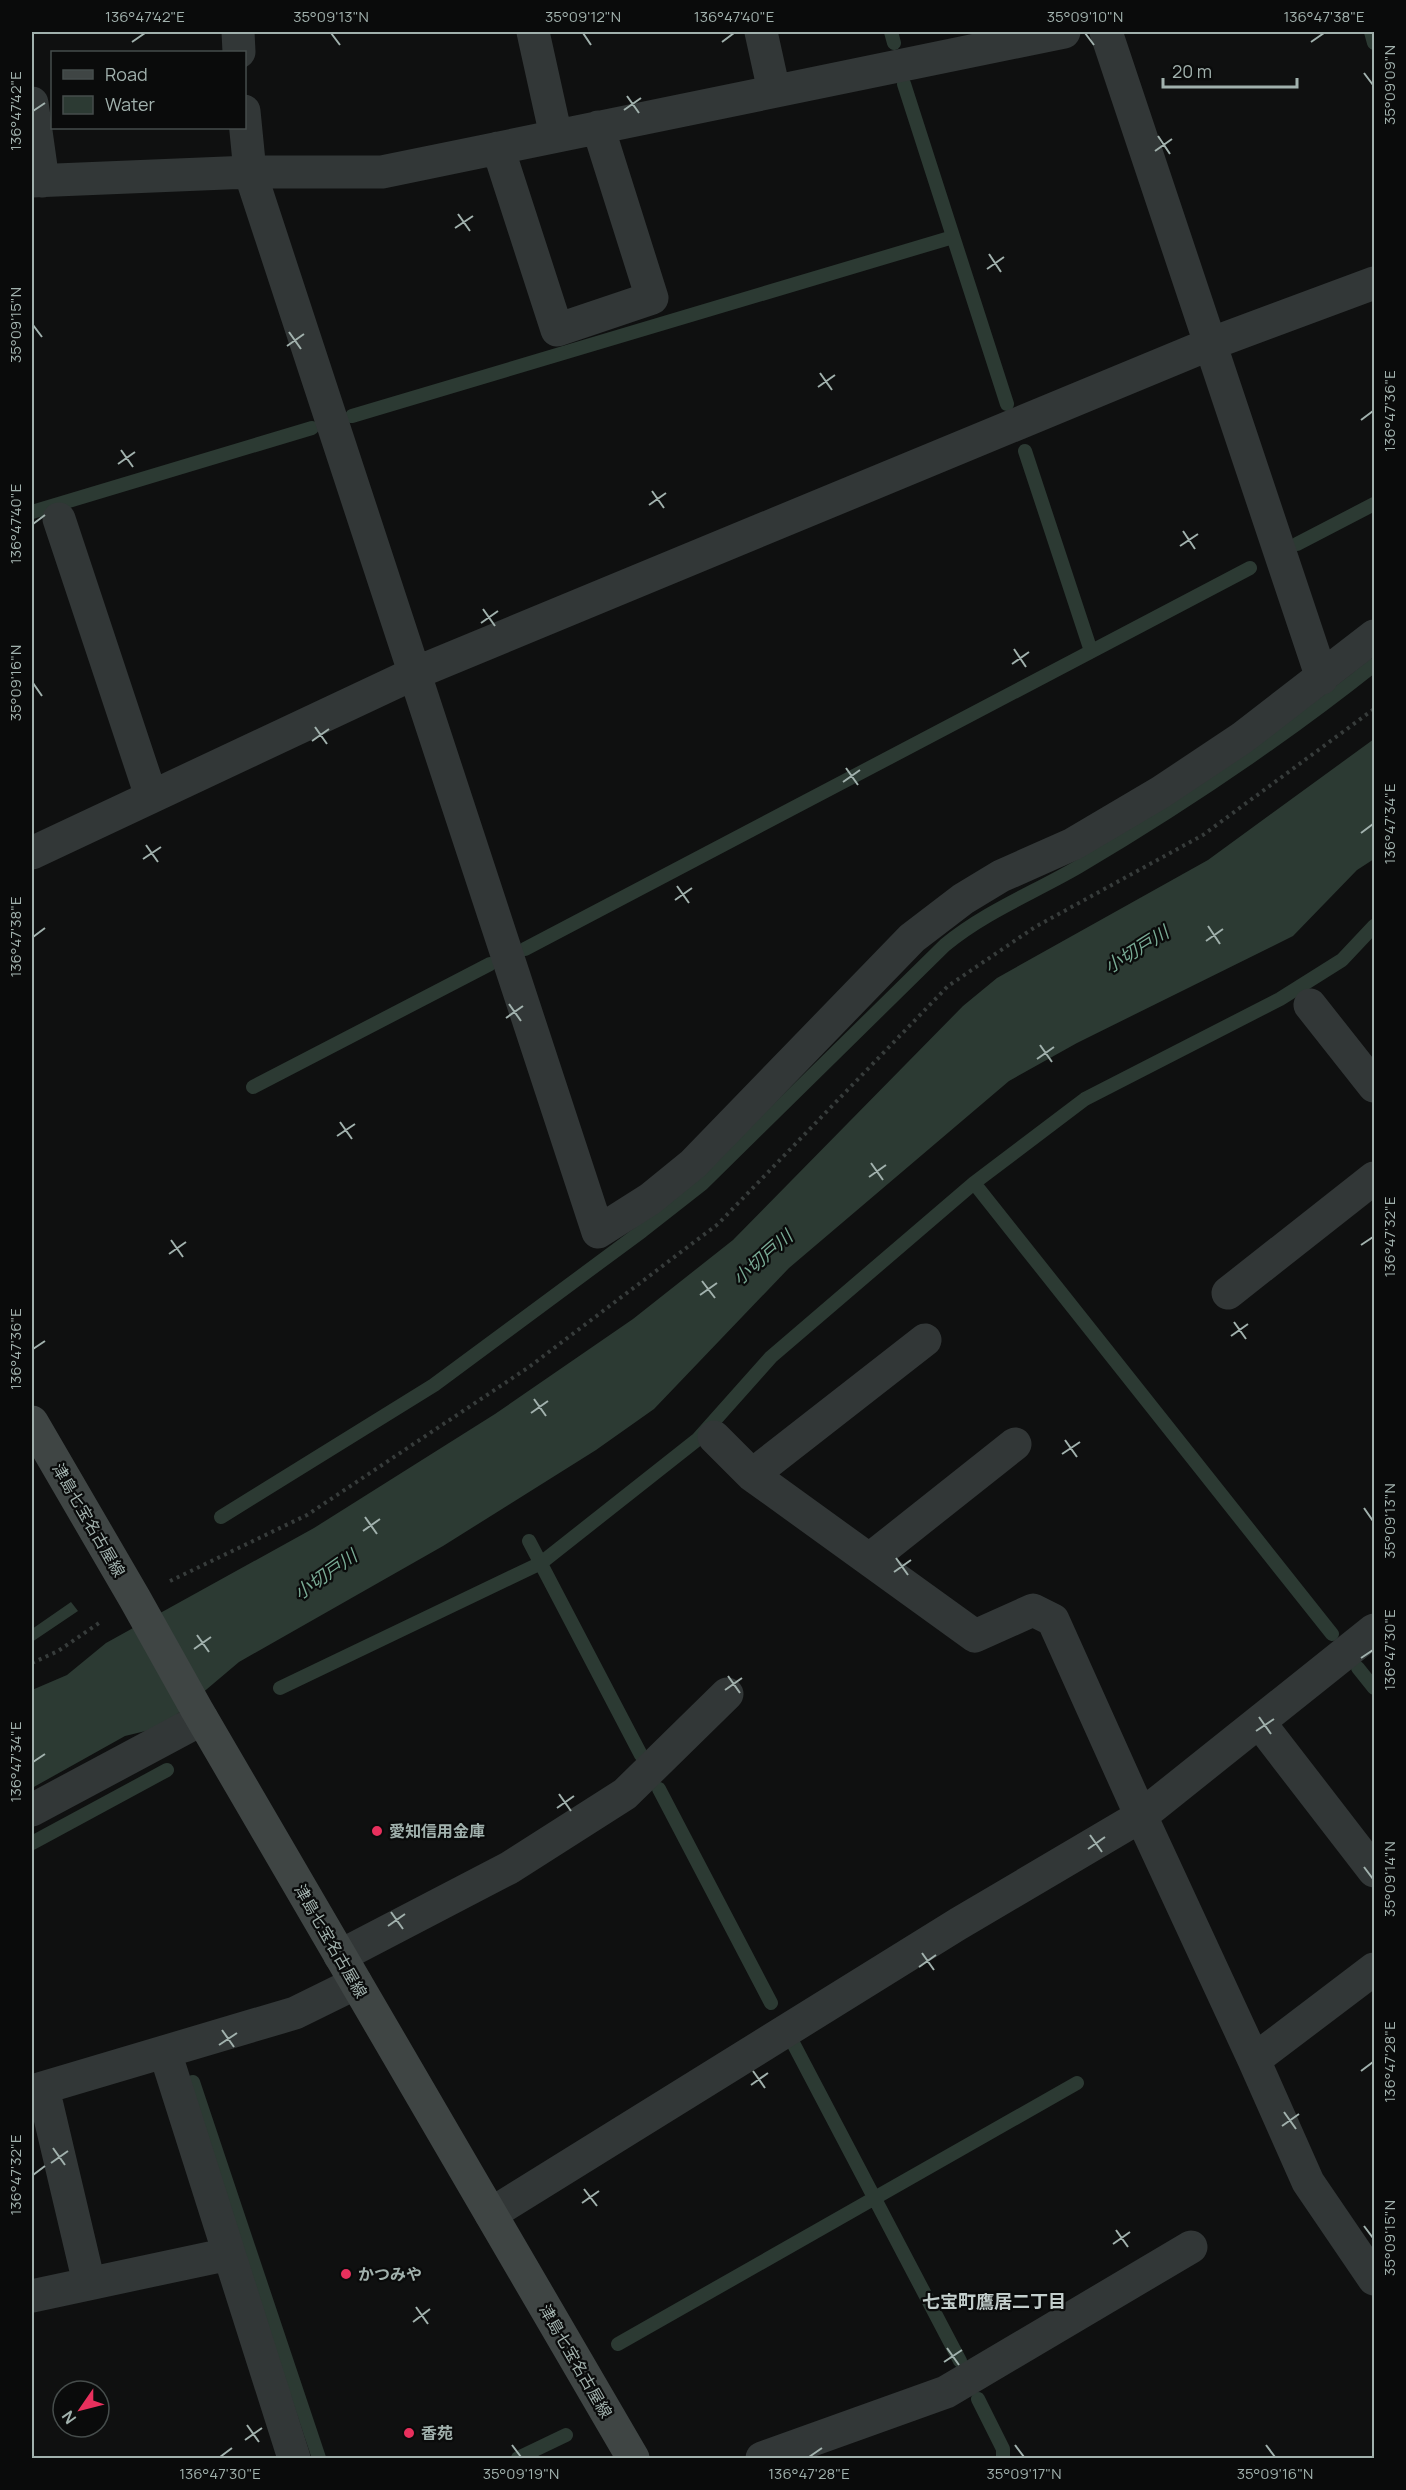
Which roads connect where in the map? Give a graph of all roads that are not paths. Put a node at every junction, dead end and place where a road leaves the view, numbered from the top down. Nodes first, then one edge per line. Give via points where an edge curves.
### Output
1 (238, 32) edge
2 (533, 32) edge
3 (761, 32) edge
4 (1064, 32) edge
5 (1106, 32) edge
6 (239, 51) edge
7 (774, 91) junction
8 (32, 103) edge
9 (598, 127) junction
10 (246, 129) edge
11 (556, 136) junction
12 (498, 148) junction
13 (250, 172) junction
14 (37, 181) edge
15 (1374, 283) edge
16 (1210, 344) junction
17 (59, 519) dead end
18 (1374, 636) edge
19 (413, 674) junction
20 (1322, 678) junction
21 (152, 796) junction
22 (32, 853) edge
23 (1310, 1005) dead end
24 (1374, 1086) edge
25 (1374, 1178) edge
26 (1228, 1293) dead end
27 (925, 1340) dead end
28 (32, 1422) edge
29 (714, 1437) dead end
30 (1015, 1444) dead end
31 (752, 1475) junction
32 (870, 1559) junction
33 (1374, 1630) edge
34 (728, 1694) dead end
35 (200, 1715) junction
36 (1259, 1722) junction
37 (32, 1810) edge
38 (1141, 1816) junction
39 (1374, 1871) edge
40 (348, 1969) junction
41 (1374, 1969) edge
42 (165, 2052) junction
43 (1254, 2060) junction
44 (37, 2090) edge
45 (491, 2214) junction
46 (1191, 2247) dead end
47 (229, 2254) junction
48 (1374, 2279) edge
49 (89, 2283) junction
50 (32, 2296) edge
51 (294, 2458) edge
52 (633, 2458) edge
53 (762, 2458) edge

1 - 6 street
2 - 11 street
3 - 7 street
4 - 7 street
5 - 16 street
7 - 9 street
8 - 14 street
9 - 11 street
9 - 12 street via 652,298 557,330
10 - 13 street
11 - 12 street
12 - 13 street via 382,172
13 - 14 street
13 - 19 street
15 - 16 street
16 - 19 street
16 - 20 street
17 - 21 street
18 - 20 street
19 - 20 street via 598,1232 650,1199 693,1164 912,938 1001,876 1073,844 1161,792
19 - 21 street
21 - 22 street
23 - 24 street
25 - 26 street
27 - 31 street
28 - 35 main road, 津島七宝名古屋線
29 - 31 street
30 - 32 street
31 - 32 street
32 - 38 street via 975,1636 1033,1611 1053,1620
33 - 36 street
34 - 40 street via 625,1794
35 - 37 street
35 - 40 main road, 津島七宝名古屋線
36 - 38 street
36 - 39 street
38 - 43 street
38 - 45 street via 958,1924
40 - 42 street via 295,2013
40 - 45 main road, 津島七宝名古屋線
41 - 43 street
42 - 44 street
42 - 47 street
43 - 48 street via 1308,2182
44 - 49 street
45 - 52 main road, 津島七宝名古屋線
46 - 53 street via 946,2392
47 - 49 street
47 - 51 street
49 - 50 street

